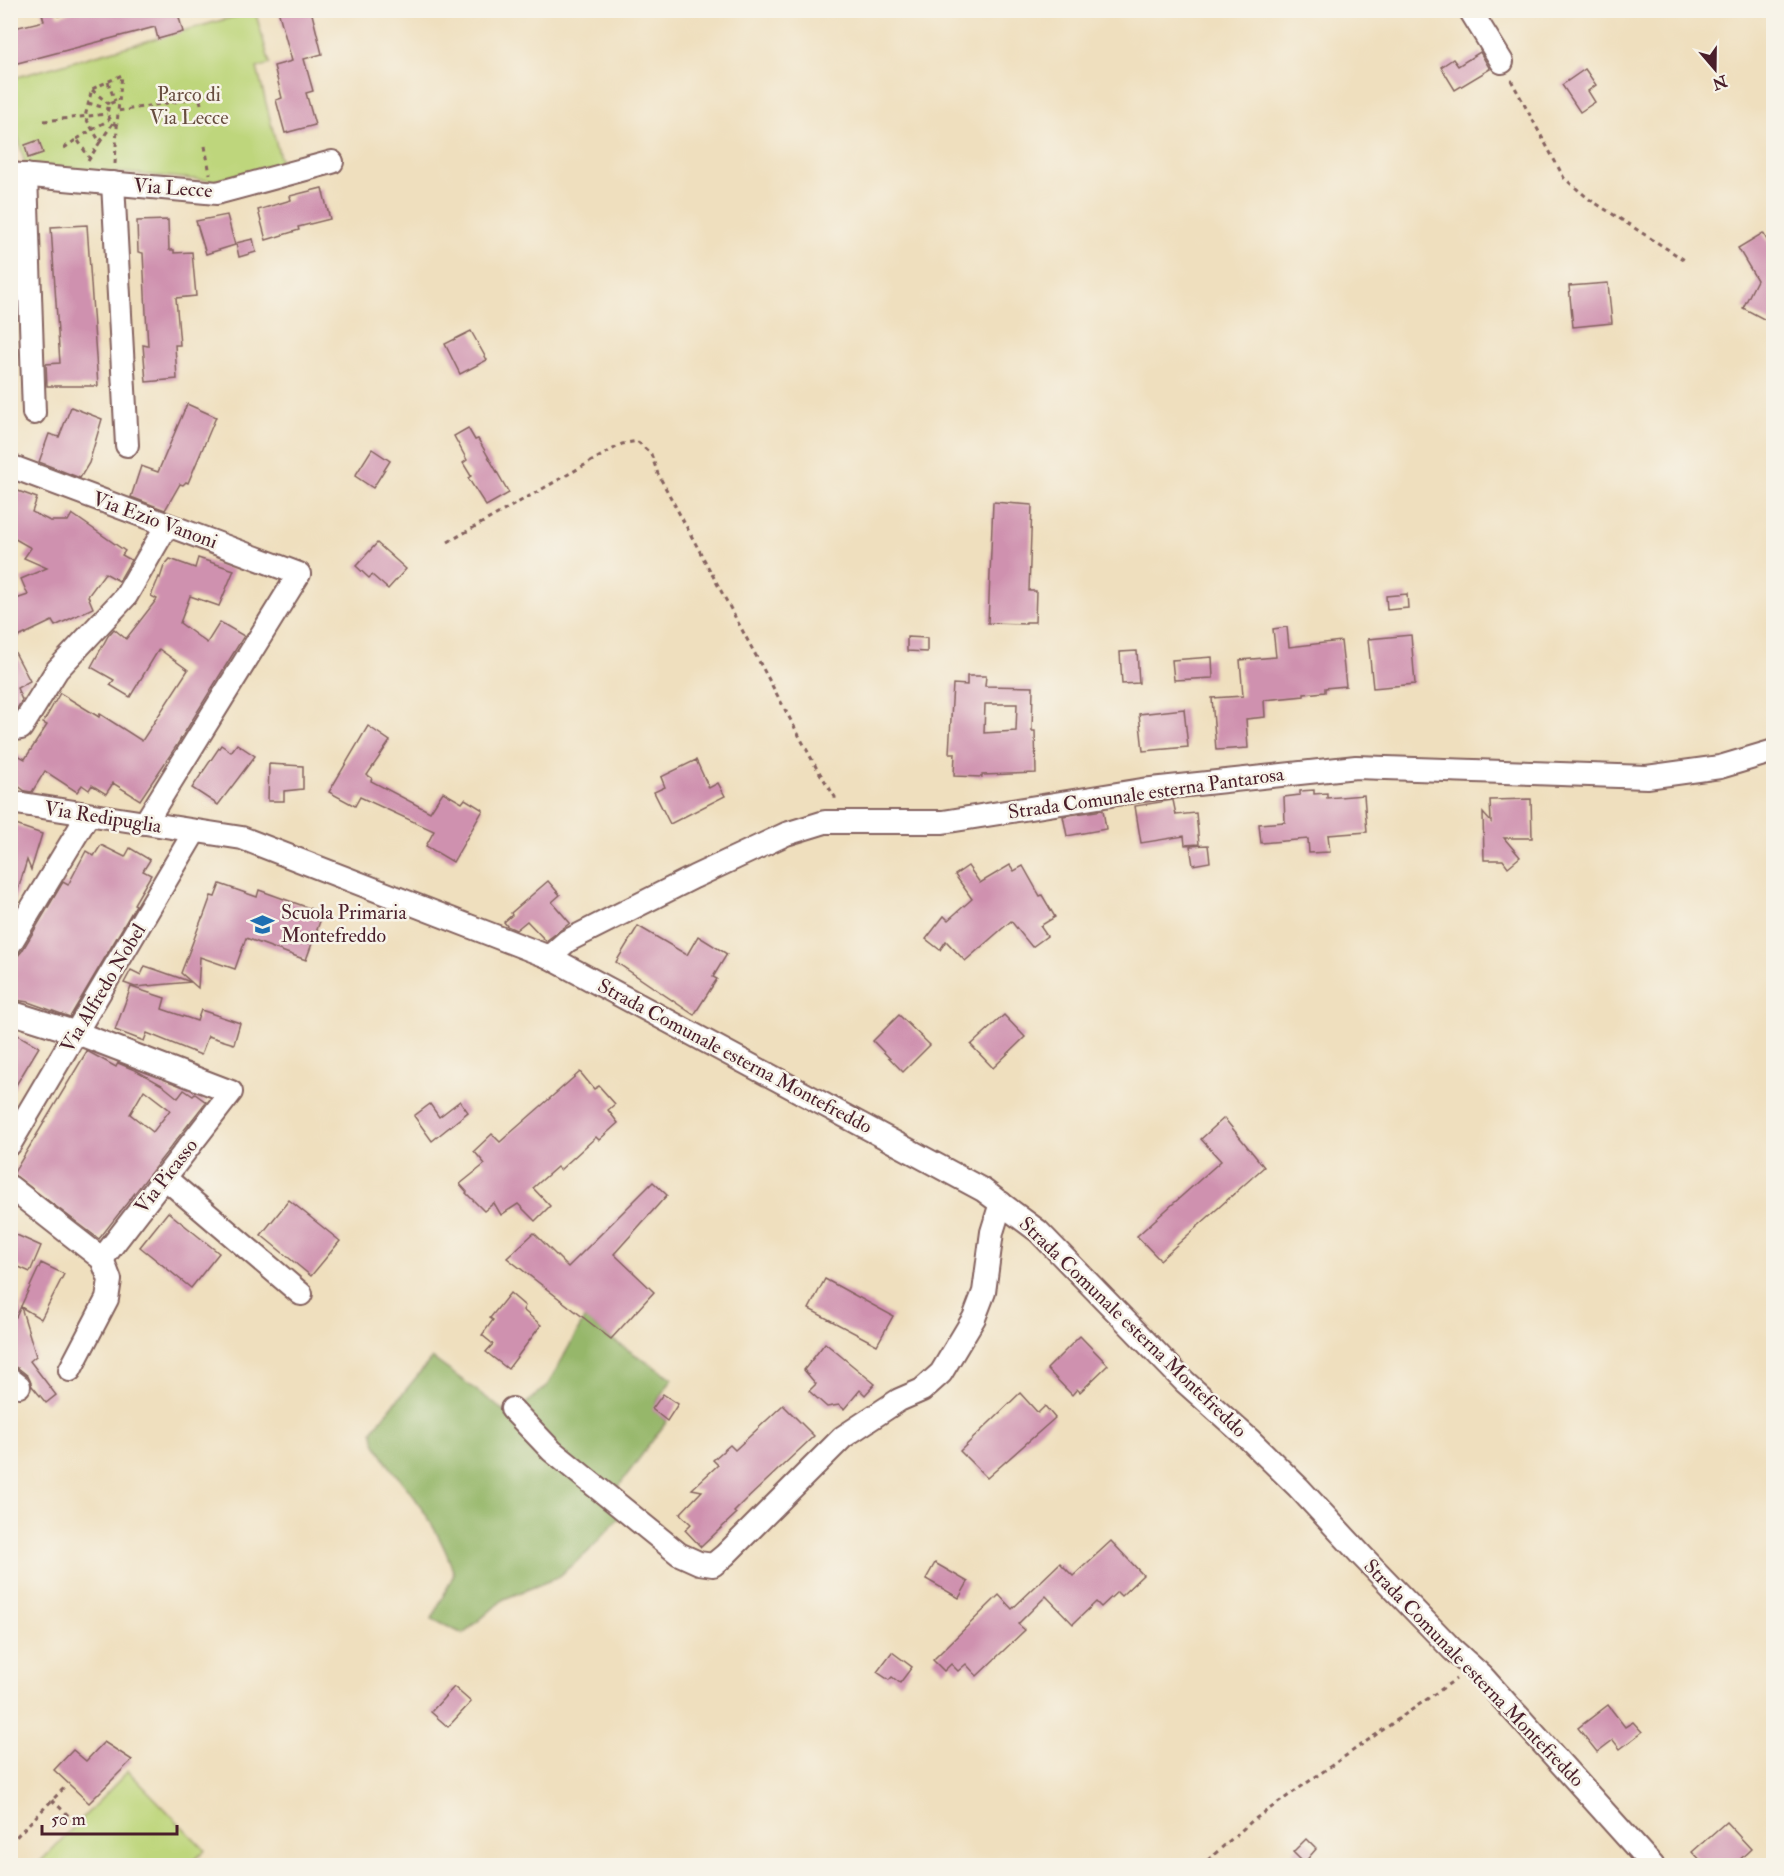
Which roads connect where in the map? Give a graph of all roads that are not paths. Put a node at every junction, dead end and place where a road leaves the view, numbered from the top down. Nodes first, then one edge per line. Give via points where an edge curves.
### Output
1 (1470, 10) edge
2 (1502, 62) road end
3 (332, 162) dead end
4 (18, 175) edge
5 (114, 176) junction
6 (34, 413) dead end
7 (127, 445) dead end
8 (10, 466) edge
9 (167, 525) junction
10 (10, 730) edge
11 (1773, 751) edge
12 (10, 802) edge
13 (88, 815) junction
14 (145, 824) junction
15 (195, 831) junction
16 (10, 944) edge
17 (549, 957) junction
18 (10, 1012) edge
19 (77, 1033) junction
20 (10, 1144) edge
21 (165, 1179) junction
22 (10, 1187) edge
23 (1001, 1203) junction
24 (102, 1259) junction
25 (301, 1294) dead end
26 (70, 1370) dead end
27 (512, 1409) dead end
28 (1653, 1866) edge

1 - 2 street
3 - 5 street, Via Lecce via 217,193
4 - 5 street, Via Lecce
4 - 6 street
5 - 7 street
8 - 9 street, Via Ezio Vanoni
9 - 10 street via 126,596 57,670 21,728
9 - 14 street, Via Ezio Vanoni via 299,574
11 - 17 street, Strada Comunale esterna Pantarosa via 1720,766 1647,777 1356,767 1142,790 944,822 825,822 786,834 694,877 567,941
12 - 13 street, Via Redipuglia
13 - 14 street, Via Redipuglia
13 - 16 street
14 - 15 street, Via Redipuglia
15 - 17 street, Strada Comunale esterna Montefreddo via 242,838
15 - 19 street, Via Alfredo Nobel
17 - 23 street, Strada Comunale esterna Montefreddo via 931,1161
18 - 19 street
19 - 20 street, Via Alfredo Nobel
19 - 21 street, Via Picasso via 231,1092
21 - 24 street, Via Picasso
21 - 25 street
22 - 24 street
23 - 27 street via 992,1232 984,1292 974,1318 941,1373 922,1390 899,1400 843,1437 713,1565 679,1554 552,1451
23 - 28 street, Strada Comunale esterna Montefreddo via 1038,1231 1185,1382 1298,1487 1473,1667
24 - 26 street via 110,1280 107,1299

